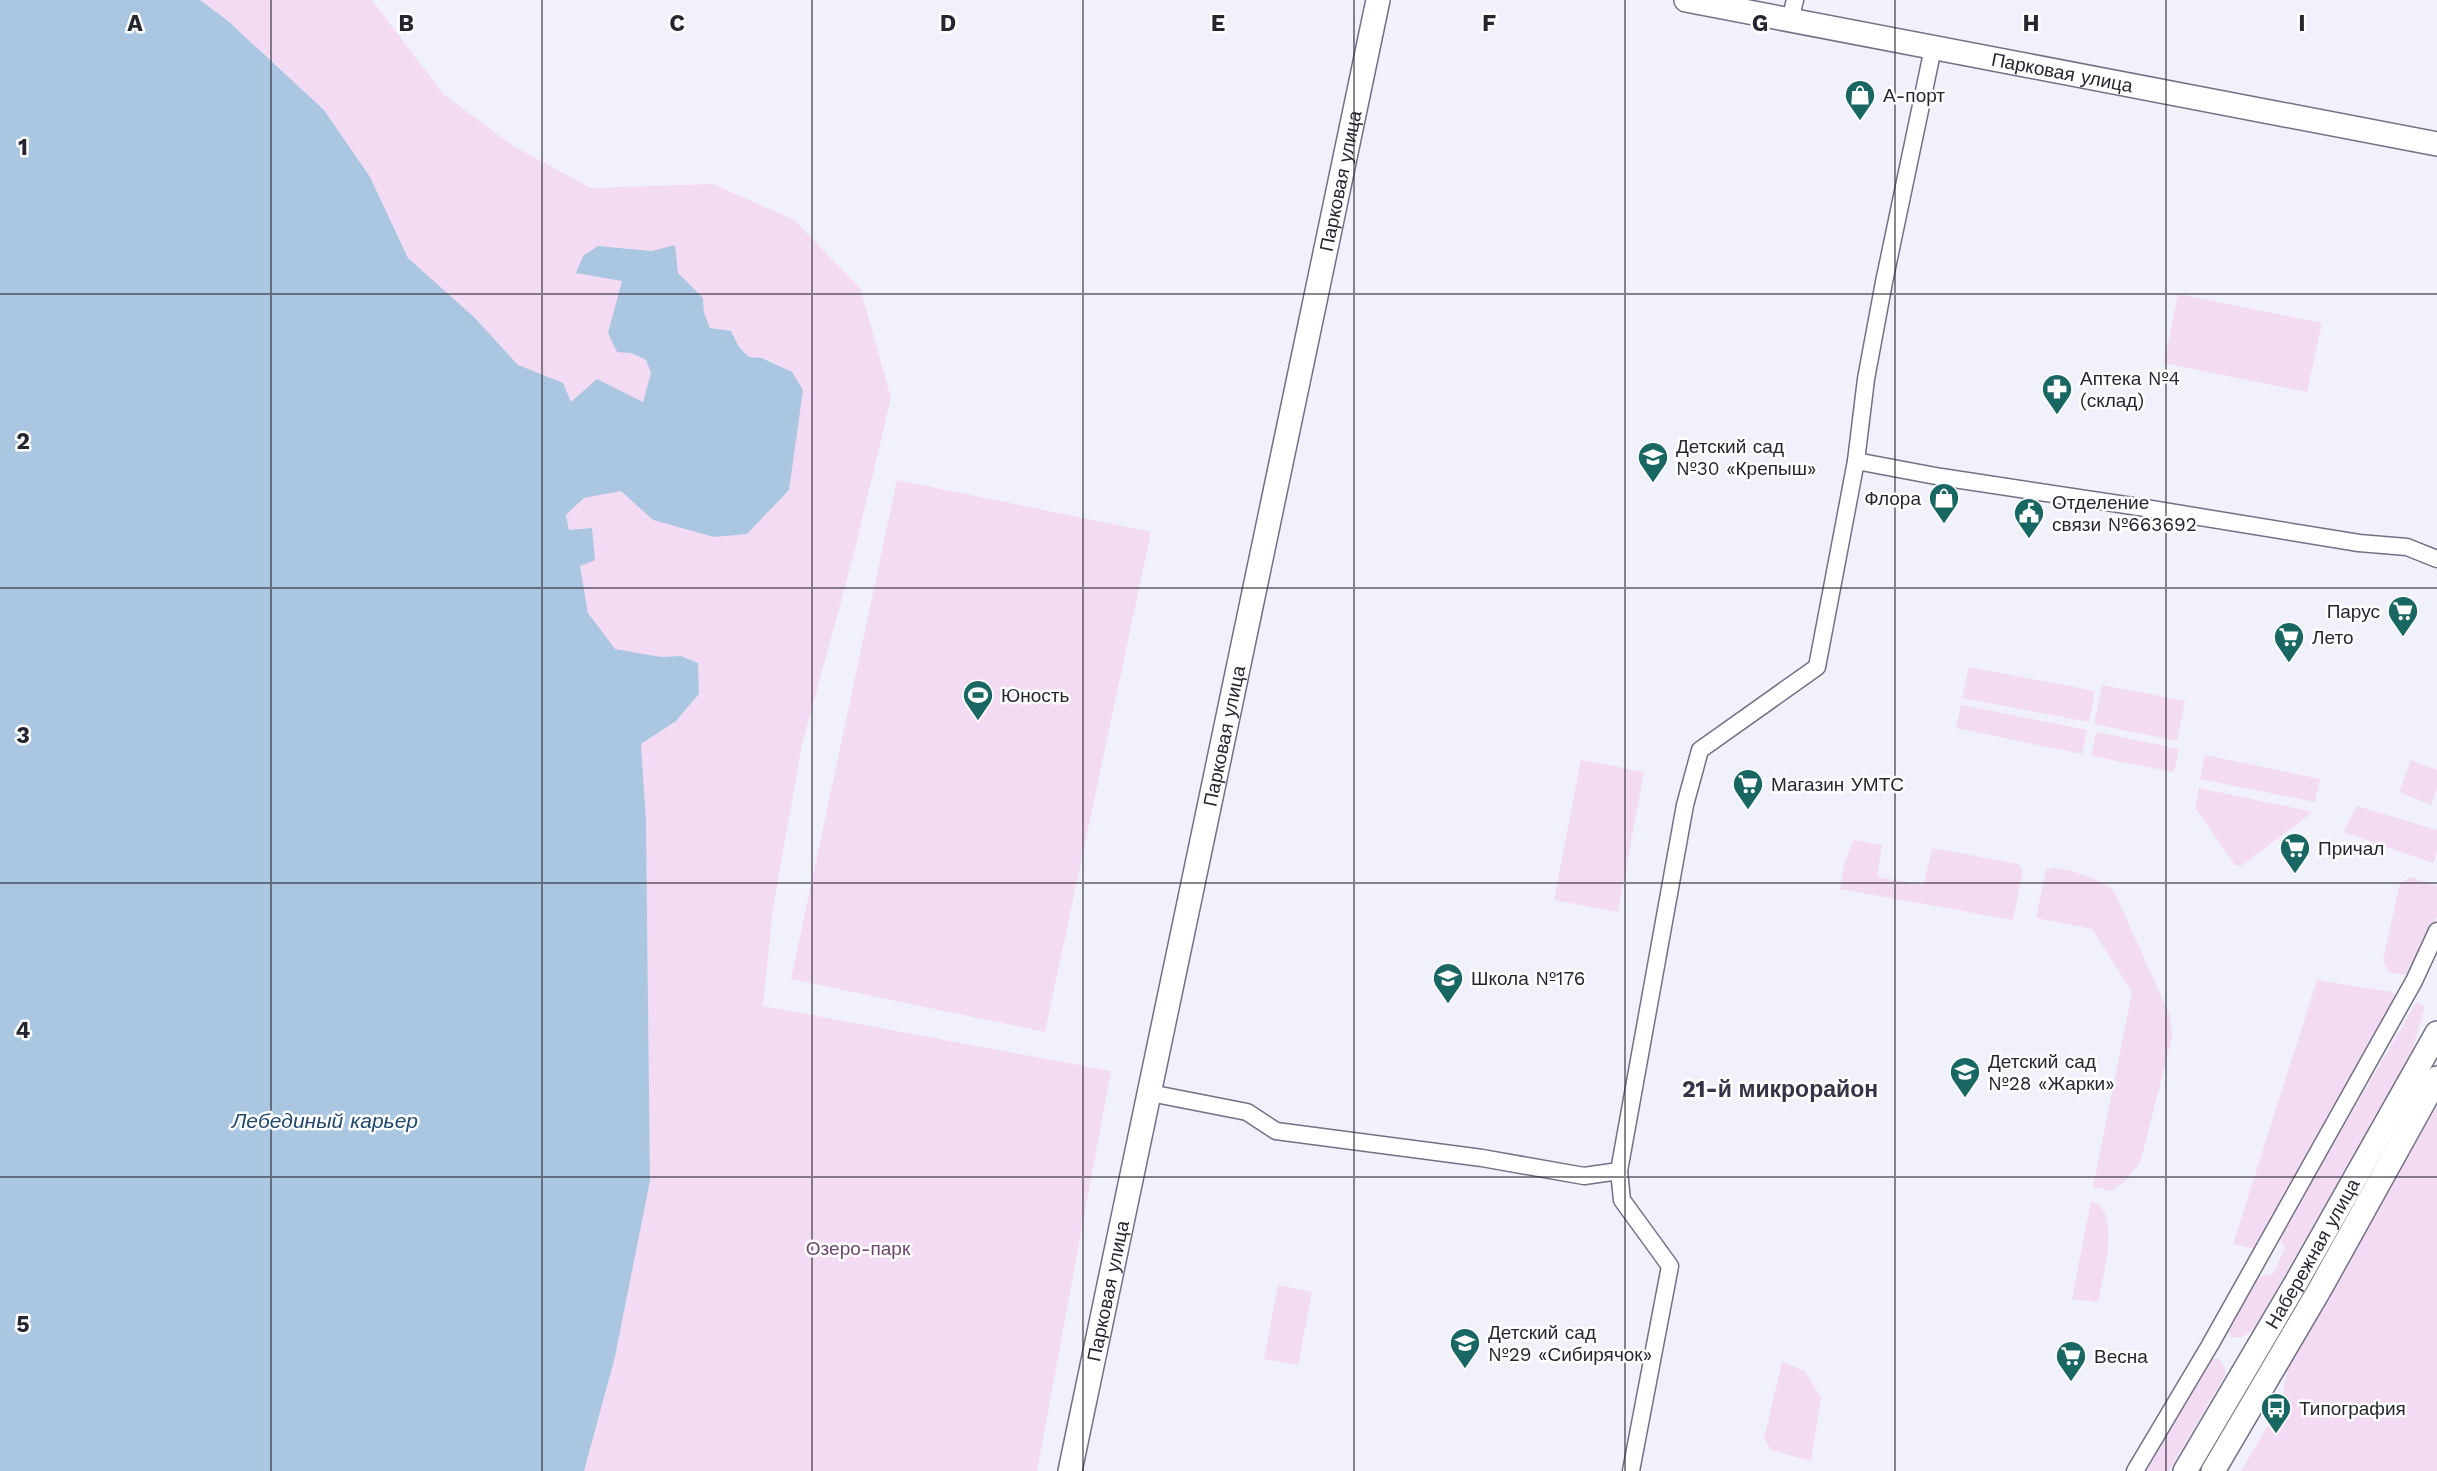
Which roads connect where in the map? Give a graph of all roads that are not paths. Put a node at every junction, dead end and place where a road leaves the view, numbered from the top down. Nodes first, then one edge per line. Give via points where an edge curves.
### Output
1 (1378, 0) edge
2 (1686, 0) edge
3 (1792, 10) edge
4 (1933, 48) junction
5 (2437, 145) edge
6 (1856, 461) junction
7 (2437, 559) edge
8 (2437, 931) edge
9 (2437, 1033) edge
10 (2437, 1078) edge
11 (1150, 1093) junction
12 (1619, 1171) junction
13 (1070, 1471) edge
14 (1631, 1471) edge
15 (2135, 1471) edge
16 (2185, 1471) edge
17 (2213, 1471) edge

1 - 11 street, Парковая улица
2 - 3 street, Парковая улица
3 - 4 street, Парковая улица
4 - 5 street, Парковая улица
4 - 6 street via 1866,379
6 - 7 street via 2407,547
6 - 12 street via 1817,667 1700,750 1685,805
8 - 15 street via 2407,993
9 - 16 street, Набережная улица
10 - 17 street, Набережная улица
11 - 12 street via 1247,1112 1276,1130 1584,1176
11 - 13 street, Парковая улица
12 - 14 street via 1622,1200 1671,1266

